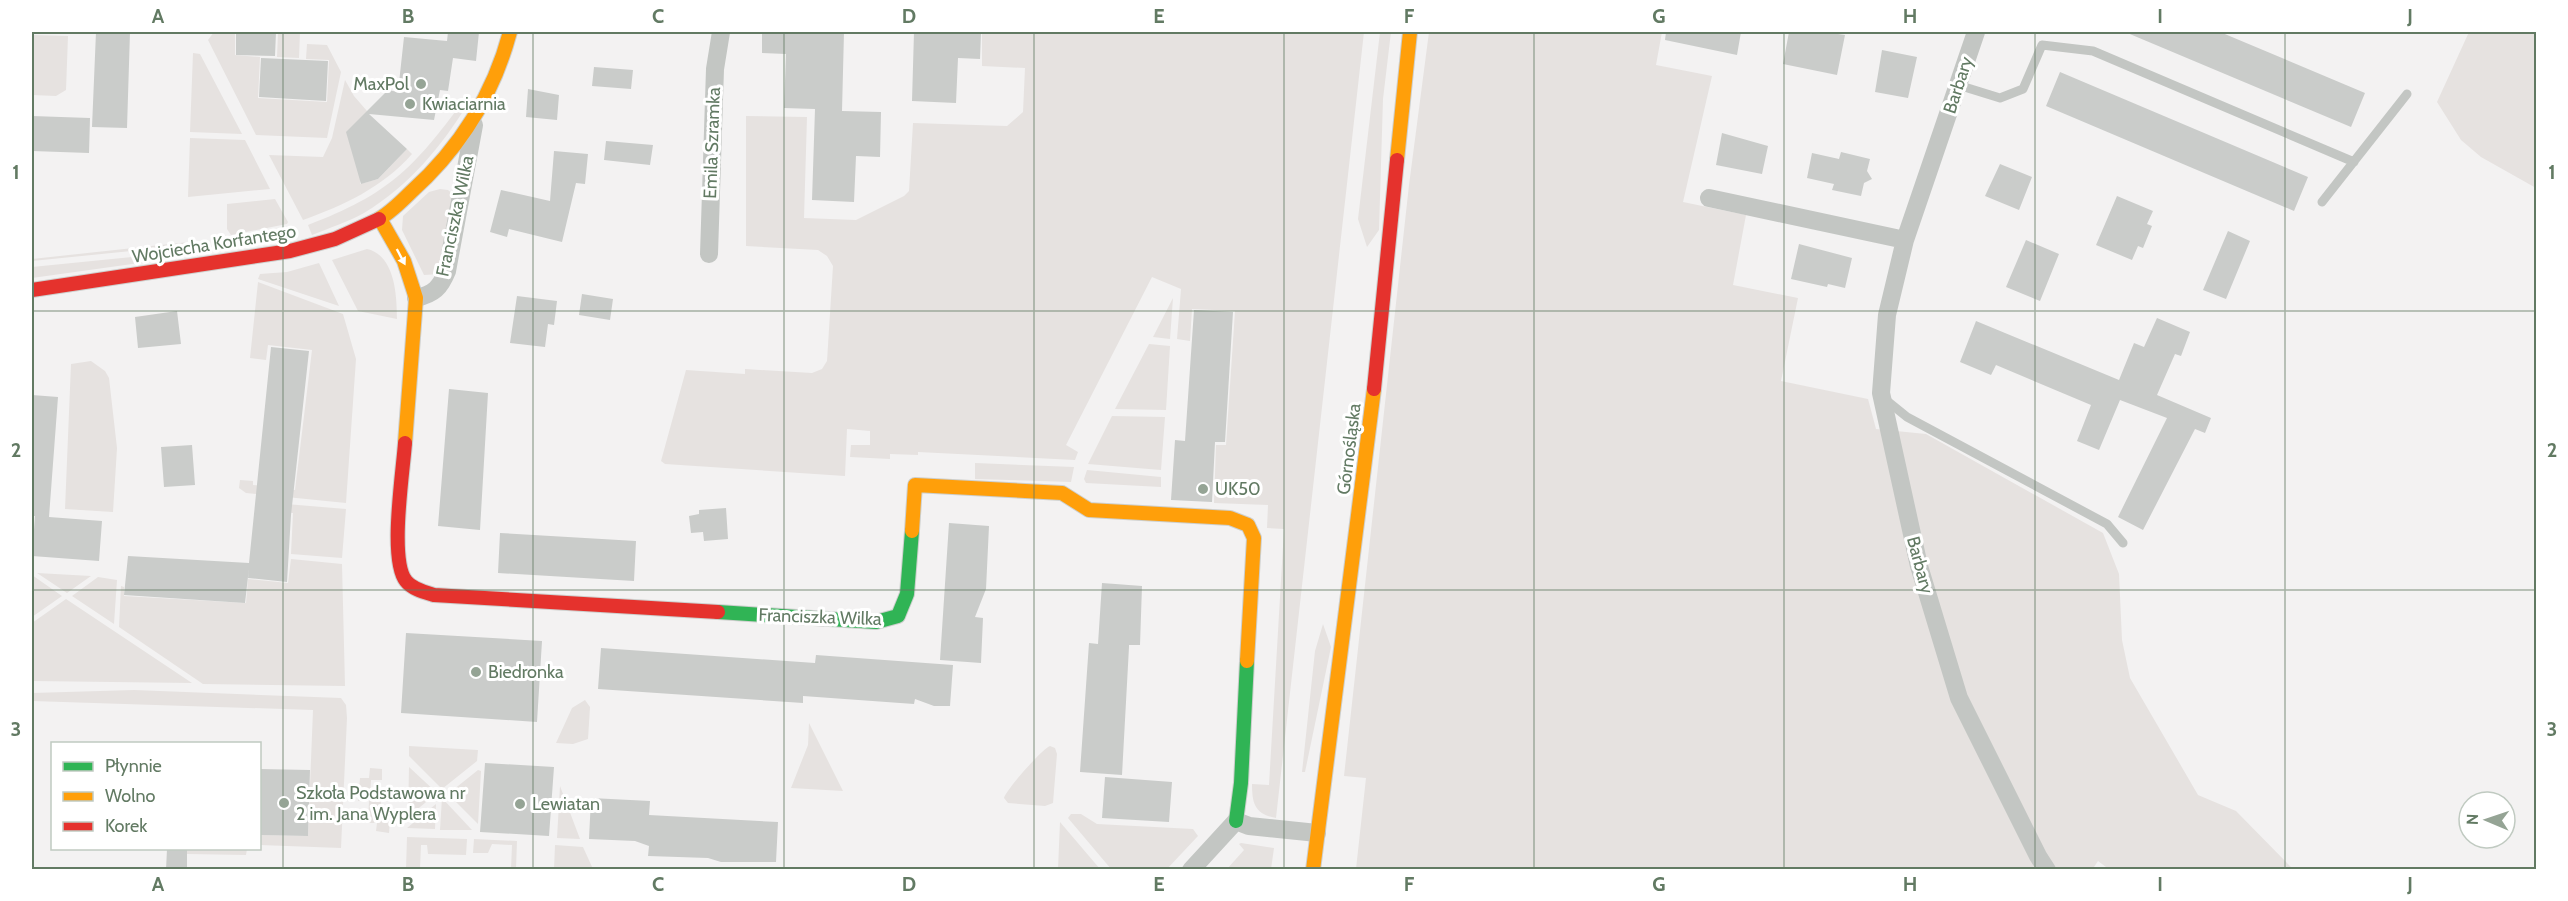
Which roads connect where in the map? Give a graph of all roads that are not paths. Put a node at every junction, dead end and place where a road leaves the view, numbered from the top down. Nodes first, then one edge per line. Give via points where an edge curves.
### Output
1 (510, 32) edge
2 (722, 32) edge
3 (1410, 32) edge
4 (1976, 32) edge
5 (1958, 85) junction
6 (2407, 94) dead end
7 (476, 119) junction
8 (2354, 162) junction
9 (1709, 198) dead end
10 (2322, 202) dead end
11 (380, 219) junction
12 (1905, 240) junction
13 (709, 254) dead end
14 (32, 290) edge
15 (416, 298) junction
16 (1881, 393) junction
17 (2123, 543) dead end
18 (1236, 821) junction
19 (1317, 833) junction
20 (1191, 870) edge
21 (1313, 870) edge
22 (2048, 870) edge

1 - 7 street, Wojciecha Korfantego via 500,68
2 - 13 street, Emila Szramka via 715,69
3 - 19 street, Górnośląska via 1386,283
4 - 5 street, Barbary
5 - 8 lane via 2000,98 2023,89 2042,45 2093,51
5 - 12 street, Barbary
6 - 8 lane
7 - 11 street, Wojciecha Korfantego via 449,155
7 - 15 street, Franciszka Wilka via 447,271 440,287
8 - 10 lane
9 - 12 street
11 - 14 street, Wojciecha Korfantego via 343,236 283,254
11 -> 15 street, Franciszka Wilka via 404,261
12 - 16 street, Barbary via 1887,315
15 - 18 street, Franciszka Wilka via 397,552 400,575 414,589 434,595 876,622 898,616 907,594 915,485 1062,493 1089,510 1211,516 1248,525 1254,538
16 - 17 lane via 1907,417 2107,525
16 - 22 street, Barbary via 1919,566 1959,698
18 - 19 street via 1249,826
18 - 20 street
19 - 21 street, Górnośląska

